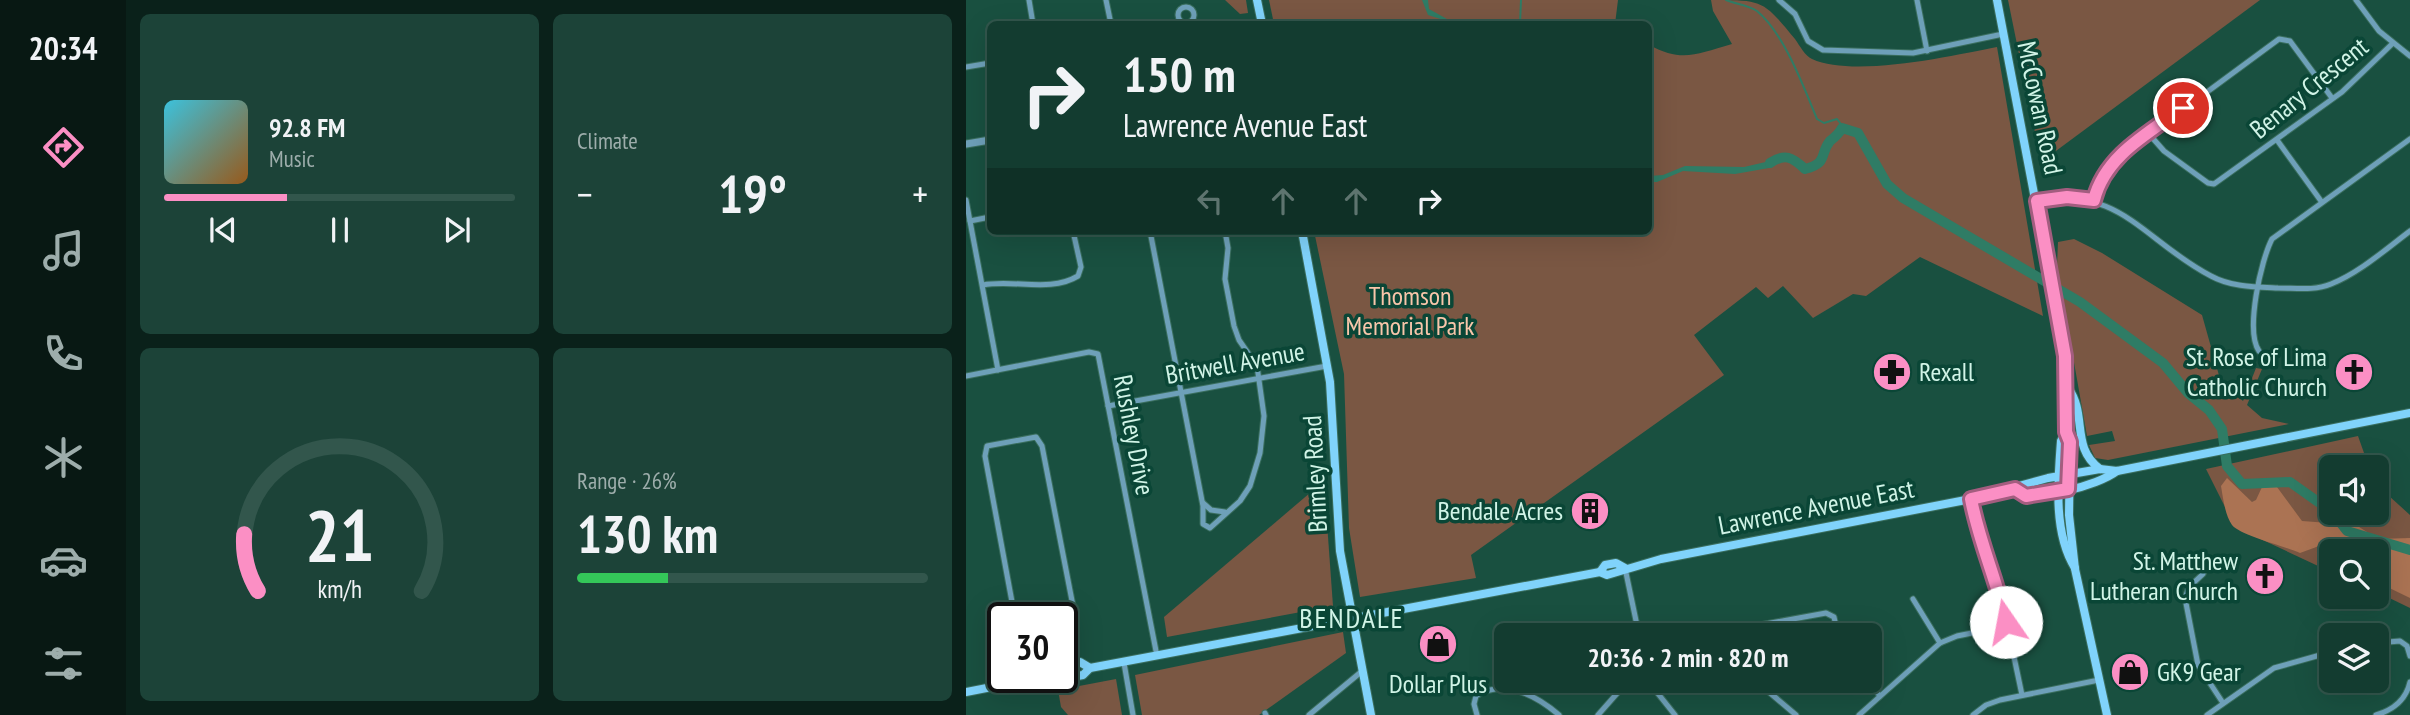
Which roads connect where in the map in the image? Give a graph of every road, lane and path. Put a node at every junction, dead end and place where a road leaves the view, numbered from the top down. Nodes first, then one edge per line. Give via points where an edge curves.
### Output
1 (1029, 0) edge
2 (1106, 0) edge
3 (1174, 0) edge
4 (1257, 0) edge
5 (1779, 0) edge
6 (1917, 0) edge
7 (1997, 0) edge
8 (2356, 0) edge
9 (1180, 8) dead end
10 (1033, 21) edge
11 (1110, 21) edge
12 (1261, 21) edge
13 (2003, 34) junction
14 (2392, 44) junction
15 (1927, 51) junction
16 (2410, 56) edge
17 (987, 64) edge
18 (966, 67) edge
19 (2332, 98) junction
20 (2148, 134) junction
21 (2410, 139) edge
22 (987, 140) edge
23 (2277, 140) junction
24 (966, 144) edge
25 (966, 200) edge
26 (2094, 200) junction
27 (2037, 201) junction
28 (2321, 201) junction
29 (987, 218) edge
30 (970, 221) junction
31 (2410, 230) edge
32 (1074, 235) edge
33 (1151, 235) edge
34 (1226, 235) edge
35 (1303, 235) edge
36 (983, 285) junction
37 (2258, 287) junction
38 (2259, 351) dead end
39 (1327, 366) junction
40 (998, 370) junction
41 (966, 376) edge
42 (1259, 379) junction
43 (2067, 388) junction
44 (1180, 394) junction
45 (1108, 406) junction
46 (2410, 413) edge
47 (2066, 432) junction
48 (2100, 469) junction
49 (2117, 471) junction
50 (2069, 474) junction
51 (2059, 476) junction
52 (2015, 489) junction
53 (2063, 490) junction
54 (1971, 499) junction
55 (1202, 502) junction
56 (1228, 511) junction
57 (1625, 568) junction
58 (2203, 574) dead end
59 (1913, 599) dead end
60 (1012, 602) edge
61 (1072, 602) edge
62 (1351, 618) junction
63 (1636, 623) edge
64 (1771, 623) edge
65 (1835, 623) edge
66 (2007, 626) junction
67 (2389, 642) edge
68 (1940, 643) junction
69 (2319, 655) edge
70 (1157, 656) junction
71 (2410, 656) edge
72 (1078, 662) edge
73 (1124, 663) junction
74 (1090, 668) junction
75 (1362, 672) junction
76 (1078, 676) edge
77 (2099, 680) junction
78 (2410, 682) edge
79 (987, 687) edge
80 (966, 692) edge
81 (1617, 693) edge
82 (1658, 693) edge
83 (1770, 693) edge
84 (1878, 693) edge
85 (2022, 695) junction
86 (1880, 696) junction
87 (2223, 703) junction
88 (1133, 715) edge
89 (1309, 715) edge
90 (1371, 715) edge
91 (1477, 715) edge
92 (1559, 715) edge
93 (1598, 715) edge
94 (1675, 715) edge
95 (1796, 715) edge
96 (1859, 715) edge
97 (1973, 715) edge
98 (2107, 715) edge
99 (2207, 715) edge
100 (2376, 715) edge

1 - 10 street
2 - 11 street
3 - 9 street
4 - 12 main road
5 - 15 street via 1795,14 1808,41 1823,50
6 - 15 street
7 - 13 main road, McCowan Road
8 - 14 street
13 - 15 street
13 - 27 main road, McCowan Road
14 - 16 street
14 - 19 street, Benary Crescent
17 - 18 street
19 - 20 street via 2290,40 2279,39
19 - 23 street, Benary Crescent
20 - 23 street, Benary Crescent via 2164,151 2214,184
20 - 26 street via 2106,168
21 - 28 street
22 - 24 street
23 - 28 street
25 - 30 street
26 - 27 street
26 - 37 street via 2211,276
27 - 43 main road, McCowan Road
28 - 37 street via 2272,239
29 - 30 street
30 - 36 street
31 - 37 street via 2329,285
32 - 36 street via 1081,267 1078,276 1038,285
33 - 44 street
34 - 42 street via 1225,279 1235,332 1253,357
35 - 39 main road, Brimley Road
36 - 40 street
37 - 38 street via 2255,337
39 - 42 street, Britwell Avenue
39 - 62 main road, Brimley Road via 1337,518
40 - 41 street, Rushley Drive
40 - 45 street, Rushley Drive via 1093,352 1101,358
42 - 44 street, Britwell Avenue
42 - 56 street via 1264,416 1260,453 1245,494
43 - 47 main road, McCowan Road
43 - 48 main road via 2077,401 2087,459
44 - 45 street, Britwell Avenue
44 - 55 street
45 - 70 street, Rushley Drive
46 - 49 main road, Lawrence Avenue East
47 - 50 main road, McCowan Road
47 - 51 main road, McCowan Road via 2061,441
48 - 49 main road, Lawrence Avenue East
48 - 50 main road, Lawrence Avenue East
49 - 53 main road, Lawrence Avenue East via 2104,481
50 - 51 main road, Lawrence Avenue East
50 - 53 main road, McCowan Road
51 - 52 main road, Lawrence Avenue East via 2025,482
51 - 53 main road, McCowan Road
52 - 53 main road, Lawrence Avenue East via 2026,496
52 - 54 main road, Lawrence Avenue East
53 - 77 main road, McCowan Road
54 - 57 main road, Lawrence Avenue East
54 - 66 street
55 - 56 street via 1211,510
55 - 56 street via 1207,528 1213,528
57 - 62 main road, Lawrence Avenue East via 1616,563 1605,565 1600,572
57 - 63 street
58 - 87 street via 2185,598 2198,665
59 - 68 street
60 - 61 street via 986,446 1036,437 1042,446
62 - 70 main road, Lawrence Avenue East
62 - 75 main road, Brimley Road
64 - 65 street via 1826,613
66 - 68 street
66 - 85 street
67 - 71 street via 2400,641
68 - 86 street
69 - 87 street via 2274,668
70 - 73 main road, Lawrence Avenue East
72 - 74 main road, Lawrence Avenue East
73 - 74 main road, Lawrence Avenue East
73 - 88 street
74 - 76 main road, Lawrence Avenue East
75 - 89 street
75 - 90 main road, Brimley Road
77 - 85 street
77 - 98 main road, McCowan Road
78 - 100 street via 2396,706
79 - 80 main road
81 - 93 street
82 - 94 street
83 - 95 street
84 - 86 street
85 - 97 street via 1986,705
86 - 96 street
87 - 99 street
91 - 92 street via 1476,696 1502,690 1534,695

